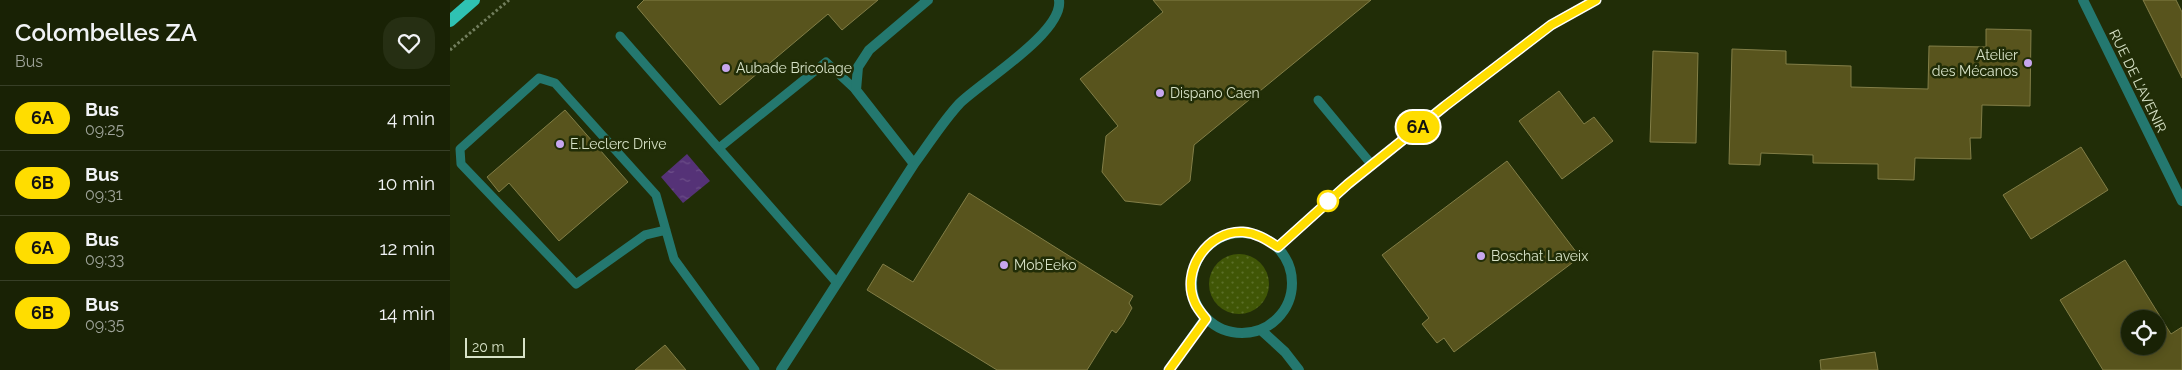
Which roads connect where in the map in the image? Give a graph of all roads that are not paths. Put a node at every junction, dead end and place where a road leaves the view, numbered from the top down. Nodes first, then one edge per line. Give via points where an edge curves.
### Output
1 (474, 0) edge
2 (928, 0) edge
3 (1059, 0) edge
4 (1596, 0) edge
5 (2083, 0) edge
6 (450, 21) edge
7 (620, 36) dead end
8 (856, 90) junction
9 (1318, 100) dead end
10 (719, 148) junction
11 (914, 164) junction
12 (1372, 164) junction
13 (2182, 201) edge
14 (666, 230) junction
15 (1278, 247) junction
16 (837, 283) junction
17 (1206, 319) junction
18 (1261, 330) junction
19 (755, 370) edge
20 (781, 370) edge
21 (1169, 370) edge
22 (1299, 370) edge

1 - 6 main road
2 - 8 street via 869,50 858,67
3 - 11 street via 1054,18 1039,39 960,103
4 - 12 street via 1551,25
5 - 13 street, RUE DE L'AVENIR
7 - 10 lane
8 - 10 lane via 826,62
8 - 11 street
9 - 12 lane
10 - 16 lane
11 - 16 street
12 - 15 street
14 - 14 lane via 656,195 555,83 539,78 460,149 461,164 576,284 645,235
14 - 19 lane via 674,259
15 - 17 street via 1261,236 1242,232 1222,236 1206,247 1194,263 1190,282 1194,302
15 - 18 street via 1289,264 1293,283 1289,303 1278,319
16 - 20 street
17 - 18 street via 1222,330 1241,334
17 - 21 street
18 - 22 street

